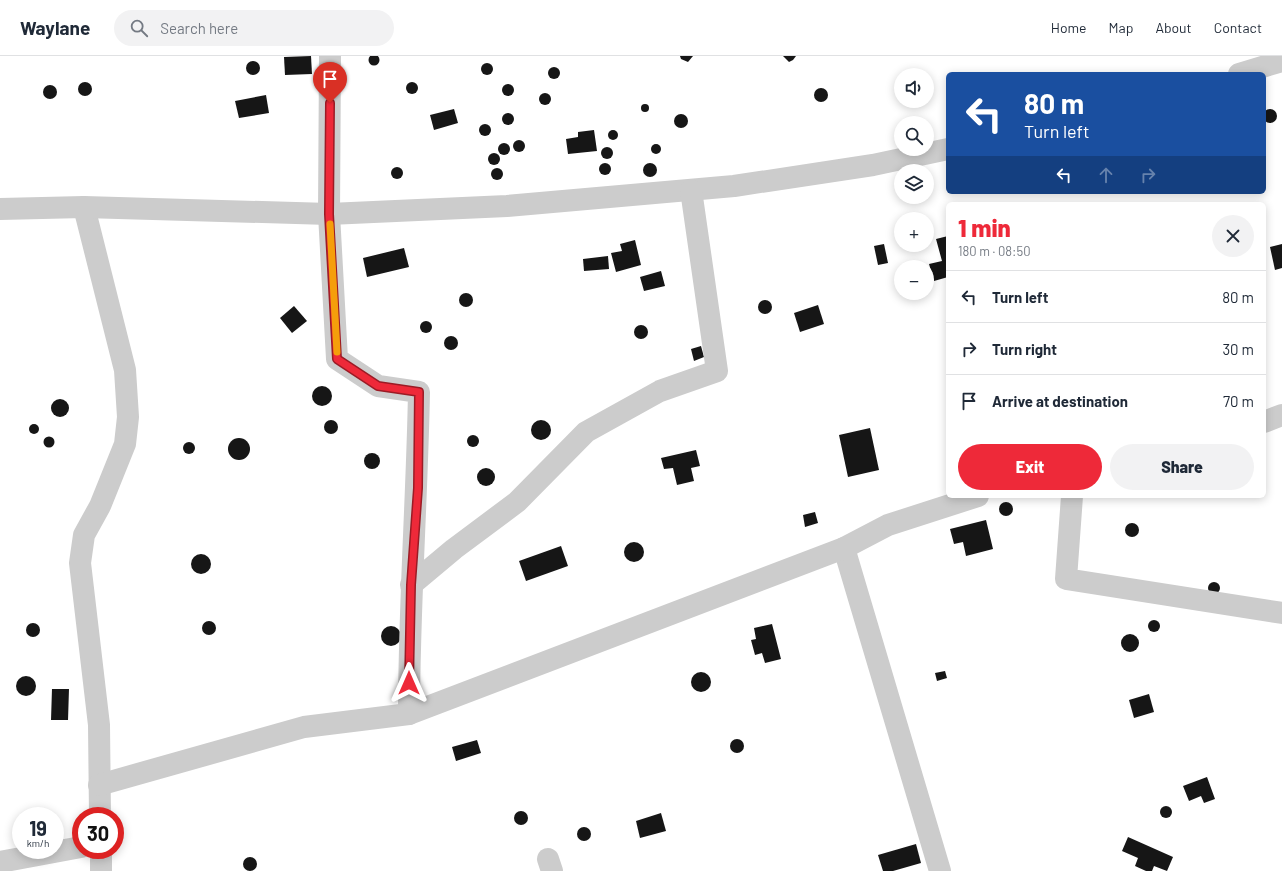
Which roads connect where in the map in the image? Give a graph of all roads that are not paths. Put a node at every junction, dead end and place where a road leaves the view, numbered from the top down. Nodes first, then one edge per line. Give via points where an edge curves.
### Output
1 (330, 56) edge
2 (1282, 61) edge
3 (1246, 72) edge
4 (946, 149) edge
5 (691, 190) junction
6 (84, 208) junction
7 (0, 209) edge
8 (329, 214) junction
9 (1282, 415) edge
10 (1266, 421) edge
11 (972, 498) edge
12 (1072, 498) edge
13 (844, 548) junction
14 (411, 585) junction
15 (1282, 612) edge
16 (409, 714) junction
17 (99, 784) junction
18 (100, 807) edge
19 (72, 849) edge
20 (101, 859) edge
21 (0, 862) edge
22 (101, 871) edge
23 (940, 871) edge

1 - 8 street
2 - 3 street
4 - 5 street via 873,165
5 - 8 street via 507,206
5 - 14 street via 717,371 660,391 586,432 517,502
6 - 7 street
6 - 8 street
6 - 17 street via 125,370 128,417 125,444 100,506 84,536 80,563 99,725
8 - 14 street via 337,359 378,386 419,392 418,488
9 - 10 street
11 - 13 street via 888,525
12 - 15 street via 1066,579
13 - 16 street
13 - 23 street
14 - 16 street
16 - 17 street via 304,727
17 - 18 street
19 - 21 street
20 - 22 street

